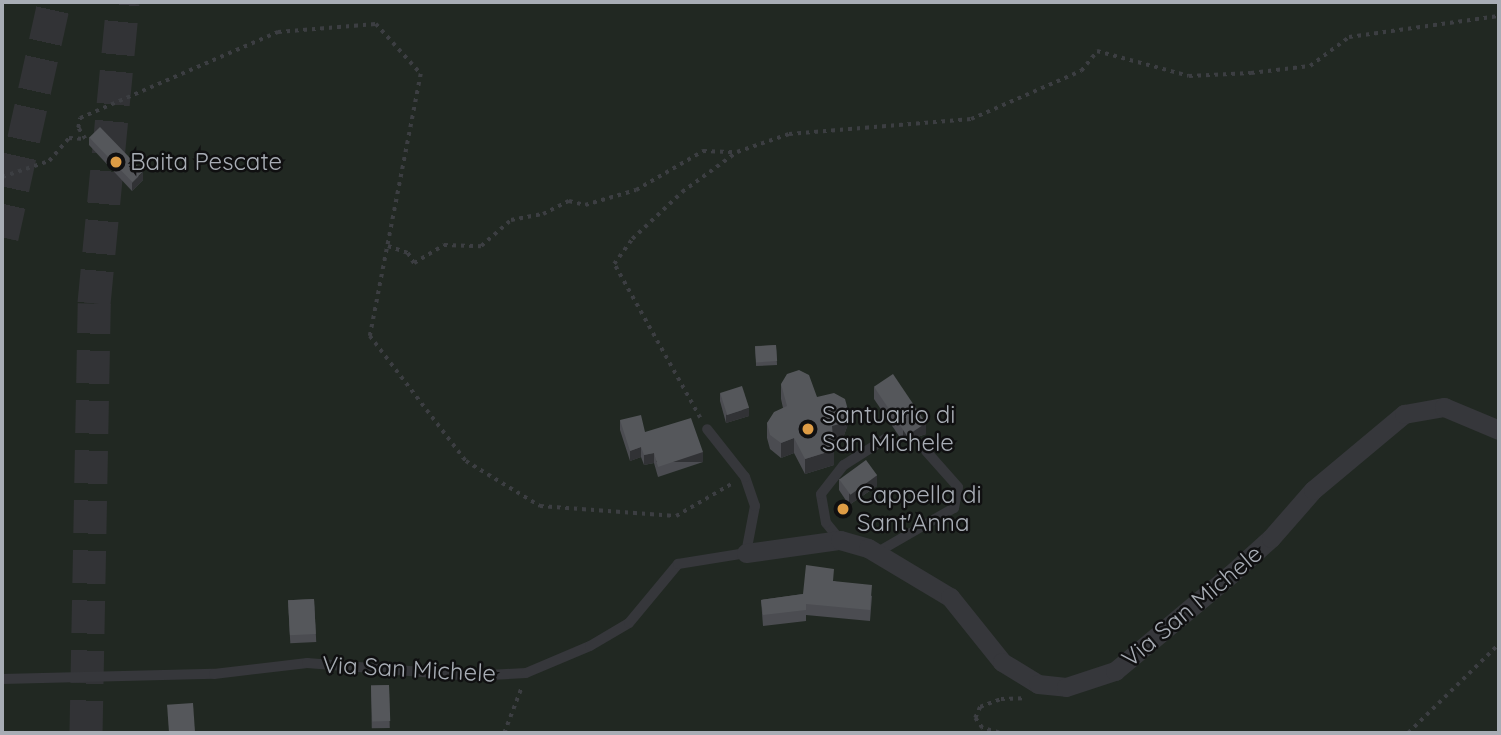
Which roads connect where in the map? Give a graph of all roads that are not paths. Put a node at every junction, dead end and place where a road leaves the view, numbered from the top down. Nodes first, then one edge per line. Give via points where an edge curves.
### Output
1 (707, 429) road end
2 (1499, 430) edge
3 (885, 439) dead end
4 (926, 451) dead end
5 (840, 540) junction
6 (746, 553) junction
7 (876, 553) junction
8 (2, 678) edge

1 - 6 lane via 745,477 755,506
2 - 7 street, Via San Michele via 1444,407 1404,414 1313,490 1231,574 1115,671 1066,687 1038,684 1002,662 950,597
3 - 5 lane via 844,465 821,494 826,523
4 - 7 lane via 958,487 954,508
5 - 6 street, Via San Michele
5 - 7 street, Via San Michele
6 - 8 lane, Via San Michele via 678,564 629,623 590,646 526,673 472,676 307,663 215,674

